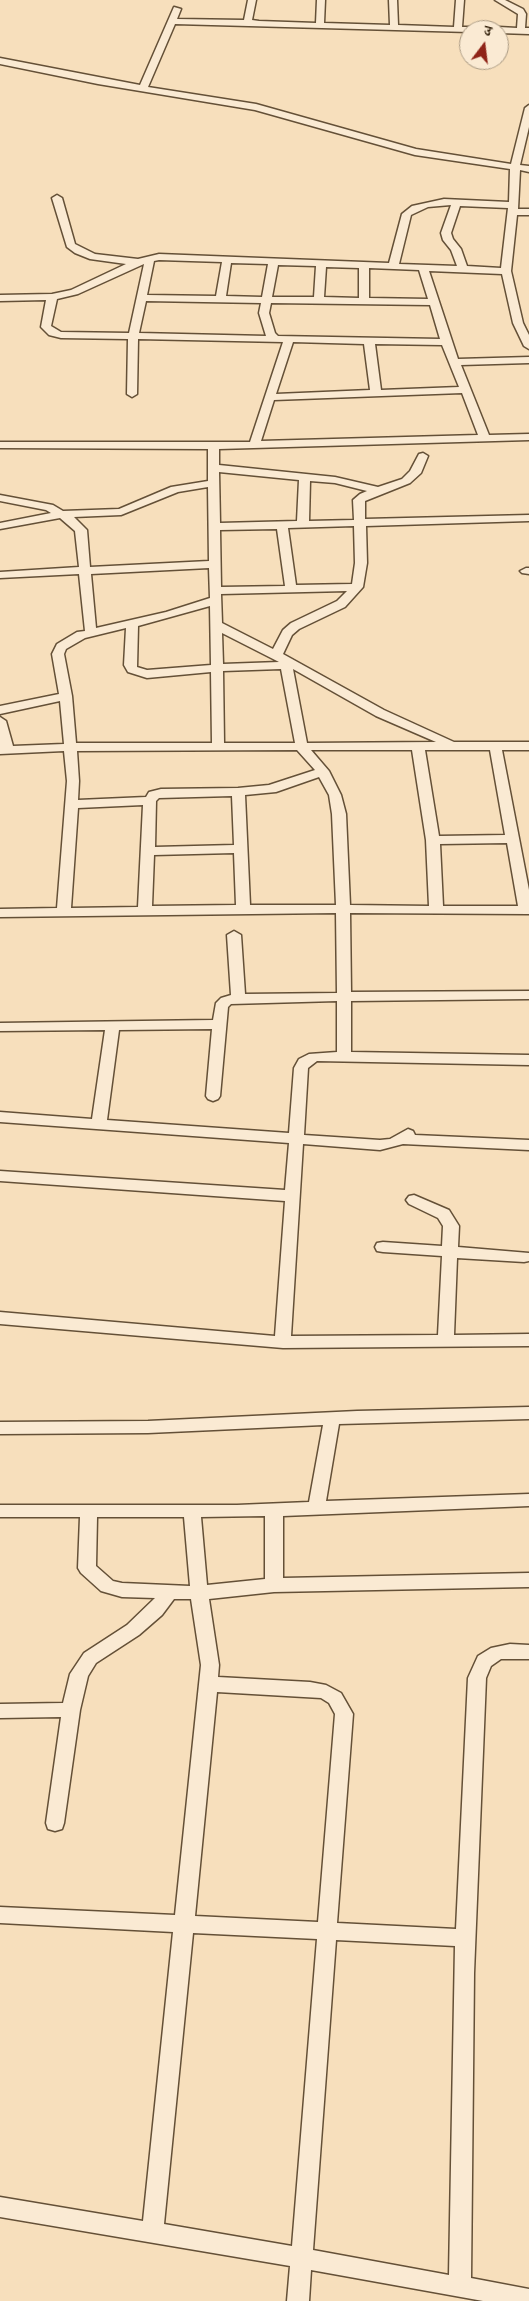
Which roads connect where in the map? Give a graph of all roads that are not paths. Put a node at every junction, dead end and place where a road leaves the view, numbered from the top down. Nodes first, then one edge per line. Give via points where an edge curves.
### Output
1 (252, 0) edge
2 (321, 0) edge
3 (393, 0) edge
4 (460, 0) edge
5 (499, 0) edge
6 (178, 9) dead end
7 (172, 21) junction
8 (252, 22) junction
9 (320, 26) junction
10 (394, 27) junction
11 (458, 29) joint
12 (509, 30) edge
13 (525, 31) edge
14 (0, 61) edge
15 (142, 88) junction
16 (528, 112) edge
17 (515, 167) junction
18 (529, 169) edge
19 (57, 198) dead end
20 (457, 202) junction
21 (513, 208) junction
22 (529, 212) edge
23 (150, 258) junction
24 (227, 259) junction
25 (274, 261) junction
26 (138, 262) junction
27 (321, 263) junction
28 (364, 265) junction
29 (393, 266) junction
30 (423, 267) junction
31 (463, 269) junction
32 (506, 271) junction
33 (52, 297) junction
34 (0, 298) edge
35 (141, 298) junction
36 (221, 299) junction
37 (265, 299) junction
38 (319, 300) junction
39 (364, 301) junction
40 (434, 302) junction
41 (133, 336) junction
42 (276, 340) junction
43 (289, 340) junction
44 (369, 341) junction
45 (446, 342) junction
46 (529, 346) edge
47 (529, 360) edge
48 (454, 362) junction
49 (466, 390) junction
50 (376, 393) junction
51 (132, 394) dead end
52 (270, 397) junction
53 (529, 437) edge
54 (485, 438) junction
55 (0, 445) edge
56 (254, 445) junction
57 (214, 446) junction
58 (422, 456) dead end
59 (214, 468) junction
60 (305, 476) junction
61 (214, 483) junction
62 (381, 491) junction
63 (0, 498) edge
64 (63, 514) junction
65 (529, 518) edge
66 (359, 524) junction
67 (303, 525) junction
68 (0, 526) edge
69 (282, 526) junction
70 (215, 527) junction
71 (216, 564) junction
72 (86, 570) junction
73 (0, 576) edge
74 (357, 587) junction
75 (291, 589) junction
76 (216, 596) junction
77 (132, 624) junction
78 (216, 625) junction
79 (91, 633) junction
80 (276, 655) junction
81 (291, 665) junction
82 (215, 668) junction
83 (66, 696) junction
84 (0, 710) edge
85 (0, 721) edge
86 (452, 744) junction
87 (418, 745) junction
88 (495, 745) junction
89 (529, 746) edge
90 (71, 747) junction
91 (218, 747) junction
92 (302, 748) junction
93 (4, 750) edge
94 (323, 771) junction
95 (238, 792) junction
96 (150, 801) junction
97 (72, 804) junction
98 (513, 839) junction
99 (433, 840) junction
100 (241, 849) junction
101 (148, 851) junction
102 (343, 908) junction
103 (243, 909) junction
104 (436, 909) junction
105 (146, 910) junction
106 (528, 910) edge
107 (64, 912) junction
108 (0, 914) edge
109 (234, 935) dead end
110 (529, 995) edge
111 (343, 997) junction
112 (238, 998) junction
113 (113, 1024) junction
114 (219, 1024) junction
115 (0, 1027) edge
116 (344, 1056) junction
117 (529, 1060) edge
118 (213, 1096) dead end
119 (0, 1117) edge
120 (99, 1124) junction
121 (296, 1138) junction
122 (529, 1145) edge
123 (0, 1176) edge
124 (292, 1196) junction
125 (414, 1200) dead end
126 (382, 1247) dead end
127 (450, 1252) junction
128 (524, 1257) dead end
129 (0, 1318) edge
130 (446, 1340) junction
131 (529, 1340) edge
132 (283, 1342) junction
133 (529, 1413) edge
134 (332, 1418) junction
135 (0, 1428) edge
136 (529, 1500) edge
137 (316, 1508) junction
138 (274, 1509) junction
139 (89, 1511) junction
140 (192, 1511) junction
141 (0, 1512) edge
142 (529, 1580) edge
143 (274, 1585) junction
144 (169, 1592) junction
145 (199, 1593) junction
146 (529, 1652) edge
147 (208, 1684) junction
148 (71, 1710) junction
149 (0, 1711) edge
150 (55, 1823) dead end
151 (0, 1915) edge
152 (184, 1924) junction
153 (326, 1933) junction
154 (466, 1938) junction
155 (0, 2207) edge
156 (152, 2232) junction
157 (301, 2258) junction
158 (460, 2286) junction
159 (529, 2299) edge
160 (298, 2301) edge

1 - 8 street via 248,18
2 - 9 street
3 - 10 street
4 - 11 street
5 - 13 street via 520,11
6 - 7 street
7 - 8 street
7 - 15 street
8 - 9 street
9 - 10 street
10 - 11 street
12 - 13 street
14 - 15 street
15 - 17 street via 256,107 415,152
16 - 17 street
17 - 18 street
17 - 21 street
19 - 26 street via 70,245 94,256
20 - 21 street
20 - 29 street via 427,204 407,214
20 - 31 street via 446,233 456,248
21 - 22 street
21 - 32 street
23 - 24 street
23 - 26 street
23 - 35 street
24 - 25 street
24 - 36 street
25 - 27 street
25 - 37 street
26 - 33 street via 74,292
27 - 28 street
27 - 38 street
28 - 29 street
28 - 39 street
29 - 30 street
30 - 31 street
30 - 40 street
31 - 32 street
32 - 46 street via 518,323
33 - 34 street
33 - 41 street via 46,327 53,333
35 - 36 street
35 - 41 street
36 - 37 street
37 - 38 street
37 - 42 street via 267,326
38 - 39 street
39 - 40 street
40 - 45 street
41 - 42 street
41 - 51 street
42 - 43 street
43 - 44 street
43 - 52 street
44 - 45 street
44 - 50 street
45 - 48 street
47 - 48 street
48 - 49 street
49 - 50 street
49 - 54 street
50 - 52 street
52 - 56 street
53 - 54 street
54 - 56 street
55 - 57 street
56 - 57 street
57 - 59 street
58 - 62 street via 415,472 406,481
59 - 60 street
59 - 61 street
60 - 62 street
60 - 67 street
61 - 64 street via 175,489 121,512
61 - 70 street
62 - 66 street via 359,500
63 - 64 street via 34,503
64 - 68 street
64 - 72 street via 81,530
65 - 66 street
66 - 67 street
66 - 74 street via 361,563
67 - 69 street
69 - 70 street
69 - 75 street
70 - 71 street
71 - 72 street
71 - 76 street
72 - 73 street
72 - 79 street
74 - 75 street
74 - 80 street via 341,604 295,626 287,633
75 - 76 street
76 - 77 street
76 - 78 street
77 - 79 street
77 - 82 street via 132,669 147,674
78 - 80 street
78 - 82 street
79 - 83 street via 74,638 61,647 58,654
80 - 81 street
81 - 82 street
81 - 86 street via 380,713
81 - 92 street
82 - 91 street
83 - 84 street
83 - 90 street
85 - 93 street
86 - 87 street
86 - 88 street
87 - 92 street
87 - 99 street
88 - 89 street
88 - 98 street
90 - 91 street
90 - 93 street
90 - 97 street
91 - 92 street
92 - 94 street
94 - 95 street via 271,788
94 - 102 street via 339,814
95 - 96 street via 161,793
95 - 100 street
96 - 97 street
96 - 101 street
97 - 107 street
98 - 99 street
98 - 106 street
99 - 104 street
100 - 101 street
100 - 103 street
101 - 105 street
102 - 103 street
102 - 104 street
102 - 111 street
103 - 105 street
104 - 106 street
105 - 107 street
107 - 108 street
109 - 112 street
110 - 111 street
111 - 112 street
111 - 116 street
112 - 114 street via 221,1006
113 - 114 street
113 - 115 street
113 - 120 street
114 - 118 street
116 - 117 street
116 - 121 street via 304,1062
119 - 120 street
120 - 121 street
121 - 122 street via 380,1145 394,1143 404,1137
121 - 124 street
123 - 124 street
124 - 132 street
125 - 127 street via 448,1218 451,1226
126 - 127 street
127 - 128 street
127 - 130 street
129 - 132 street
130 - 131 street
130 - 132 street
133 - 134 street
134 - 135 street via 148,1427
134 - 137 street
136 - 137 street
137 - 138 street
138 - 140 street
138 - 143 street
139 - 140 street
139 - 141 street
139 - 144 street via 87,1568 96,1578 107,1586 122,1590
140 - 145 street
142 - 143 street
143 - 145 street
144 - 145 street
144 - 148 street via 156,1610 133,1630 90,1658 79,1674
145 - 147 street via 210,1665
146 - 154 street via 497,1653 484,1661 477,1678
147 - 152 street
147 - 153 street via 310,1688 335,1698 344,1714
148 - 149 street
148 - 150 street
151 - 152 street
152 - 153 street
152 - 156 street
153 - 154 street
153 - 157 street
154 - 158 street
155 - 156 street
156 - 157 street
157 - 158 street
157 - 160 street
158 - 159 street

